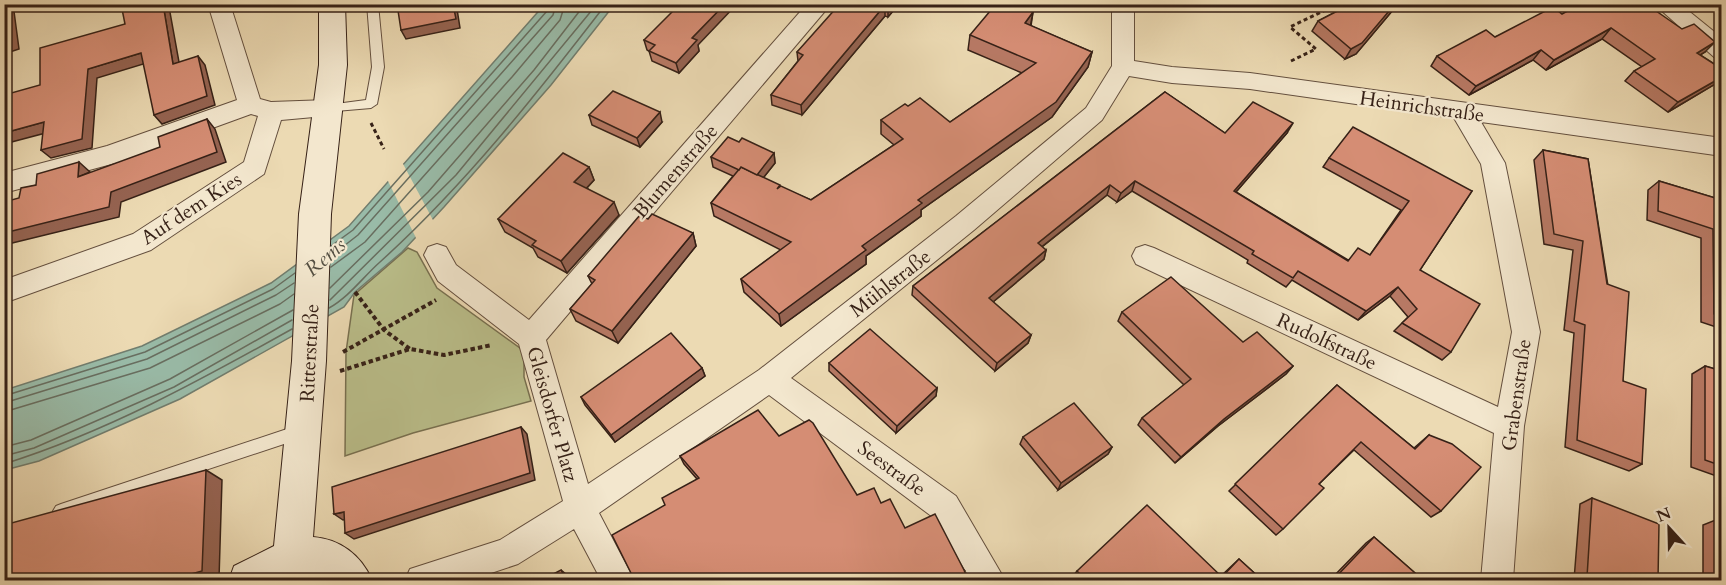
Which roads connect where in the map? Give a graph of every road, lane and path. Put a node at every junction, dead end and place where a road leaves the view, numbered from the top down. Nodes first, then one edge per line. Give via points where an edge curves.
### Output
1 (219, 4) edge
2 (332, 4) edge
3 (372, 4) edge
4 (820, 4) edge
5 (1123, 4) edge
6 (1338, 4) edge
7 (1665, 4) edge
8 (1722, 51) edge
9 (1123, 67) junction
10 (1250, 81) junction
11 (371, 104) junction
12 (261, 108) junction
13 (328, 109) junction
14 (1462, 112) junction
15 (1722, 147) edge
16 (384, 149) dead end
17 (4, 183) edge
18 (436, 255) dead end
19 (1145, 256) dead end
20 (464, 286) junction
21 (4, 292) edge
22 (355, 292) dead end
23 (384, 330) junction
24 (531, 337) junction
25 (410, 349) junction
26 (321, 358) junction
27 (769, 379) junction
28 (1509, 426) junction
29 (304, 431) junction
30 (580, 508) junction
31 (49, 514) edge
32 (292, 557) junction
33 (248, 580) edge
34 (352, 580) edge
35 (421, 580) edge
36 (618, 580) edge
37 (989, 580) edge
38 (1497, 580) edge

1 - 12 street
2 - 13 main road, Ritterstraße via 333,65
3 - 11 lane via 378,67
4 - 24 street, Blumenstraße
5 - 9 street
6 - 10 path via 1290,27 1316,49
7 - 8 street
9 - 10 street, Heinrichstraße
9 - 27 street, Mühlstraße via 1094,114
10 - 14 street, Heinrichstraße
11 - 13 lane
11 - 16 path via 370,121
12 - 13 street
12 - 17 street
12 - 21 street, Auf dem Kies via 255,167 142,242
13 - 26 main road, Ritterstraße via 315,214
14 - 15 street, Heinrichstraße
14 - 28 street, Grabenstraße via 1493,163 1526,332
18 - 20 street, Gleisdorfer Platz via 447,273
19 - 28 street, Rudolfstraße
20 - 23 path
20 - 24 street, Gleisdorfer Platz
22 - 23 path
23 - 25 path
23 - 26 path via 346,352
24 - 25 path via 444,355
24 - 30 street, Gleisdorfer Platz
25 - 26 path via 334,373
26 - 29 main road, Ritterstraße
27 - 30 street, Mühlstraße
27 - 37 street, Seestraße via 945,507
28 - 38 street, Grabenstraße
29 - 31 lane
29 - 32 main road, Ritterstraße
30 - 35 street, Mühlstraße via 507,553
30 - 36 street, Gleisdorfer Platz
32 - 33 main road via 268,566
32 - 34 main road via 330,560

